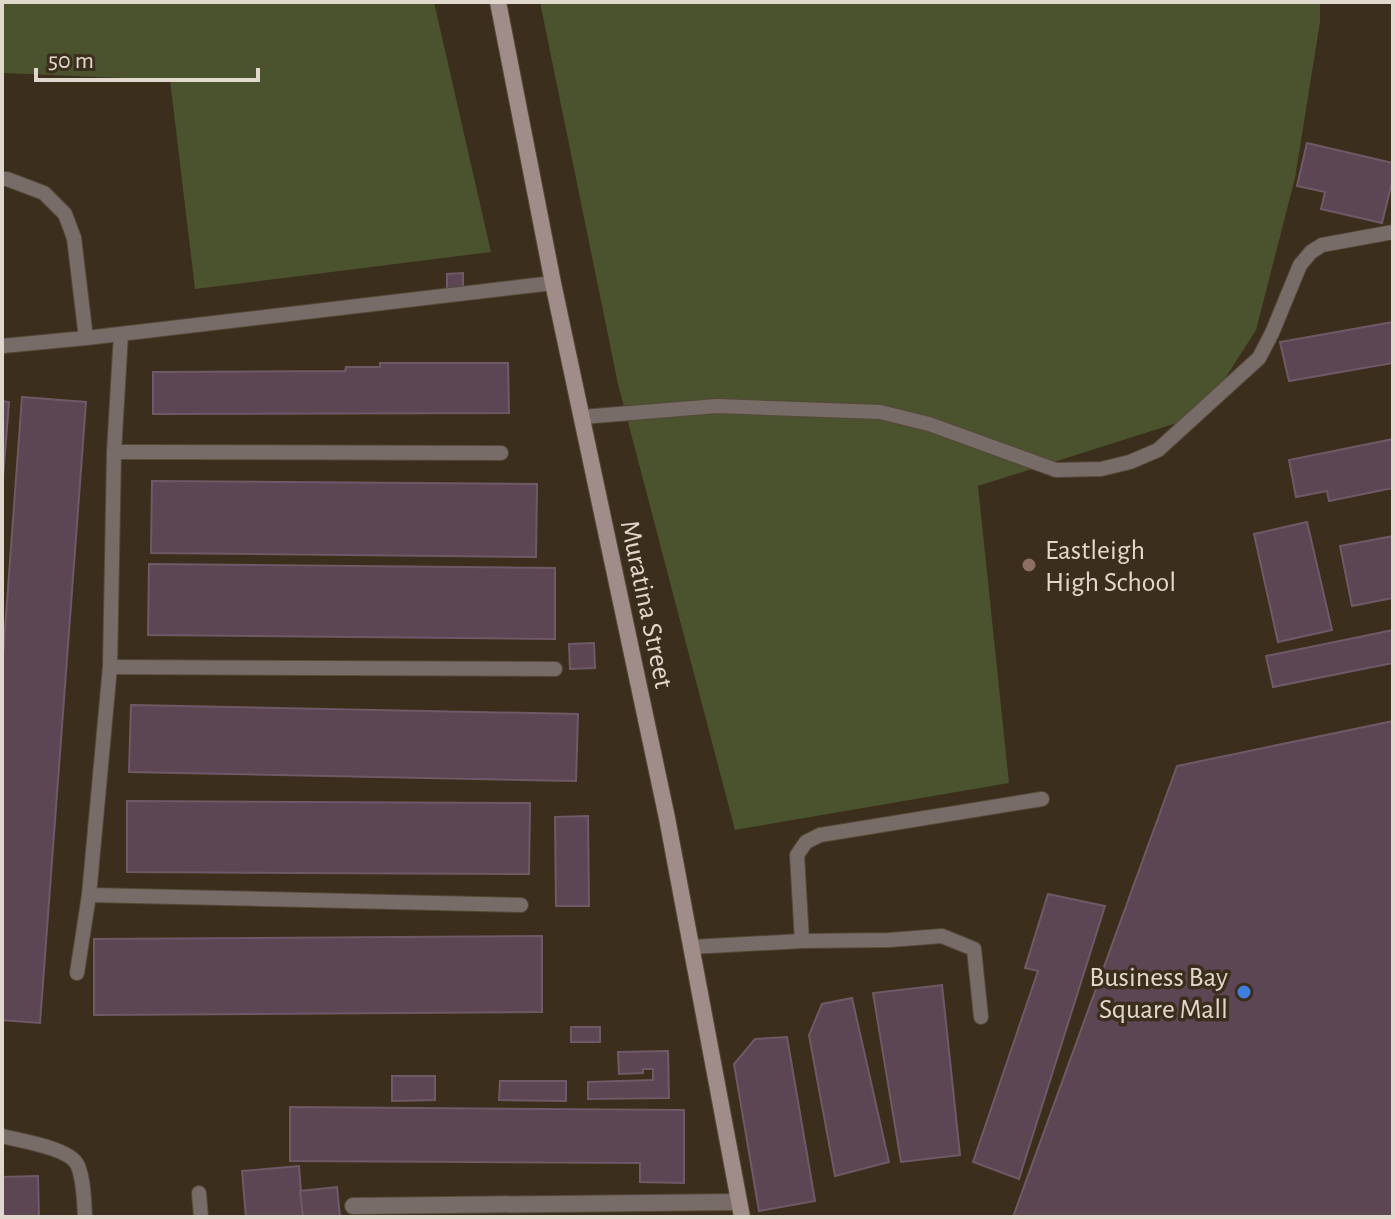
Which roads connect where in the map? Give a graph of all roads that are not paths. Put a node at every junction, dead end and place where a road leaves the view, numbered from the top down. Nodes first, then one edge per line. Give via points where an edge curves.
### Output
1 (498, 2) edge
2 (2, 179) edge
3 (1393, 232) edge
4 (553, 283) junction
5 (121, 334) junction
6 (86, 338) junction
7 (2, 346) edge
8 (582, 417) junction
9 (114, 452) junction
10 (501, 453) dead end
11 (110, 667) junction
12 (555, 669) dead end
13 (1042, 799) dead end
14 (89, 895) junction
15 (521, 905) dead end
16 (802, 941) junction
17 (691, 947) junction
18 (77, 973) dead end
19 (981, 1017) dead end
20 (2, 1136) edge
21 (199, 1193) dead end
22 (353, 1206) dead end
23 (740, 1209) edge
24 (85, 1217) edge
25 (201, 1217) edge

1 - 4 main road, Muratina Street
2 - 6 lane via 44,193 65,214 74,238
3 - 8 lane via 1322,245 1311,252 1300,265 1259,358 1158,450 1101,469 1056,470 880,412 717,406
4 - 5 lane
4 - 8 main road, Muratina Street
5 - 6 lane
5 - 9 lane
6 - 7 lane
8 - 17 main road, Muratina Street
9 - 10 lane
9 - 11 lane
11 - 12 lane
11 - 14 lane
13 - 16 lane via 820,835 806,842 797,855
14 - 15 lane
14 - 18 lane
16 - 17 lane
16 - 19 lane via 942,936 974,949
17 - 23 main road, Muratina Street
20 - 24 lane via 66,1153 77,1162
21 - 25 lane
22 - 23 street

